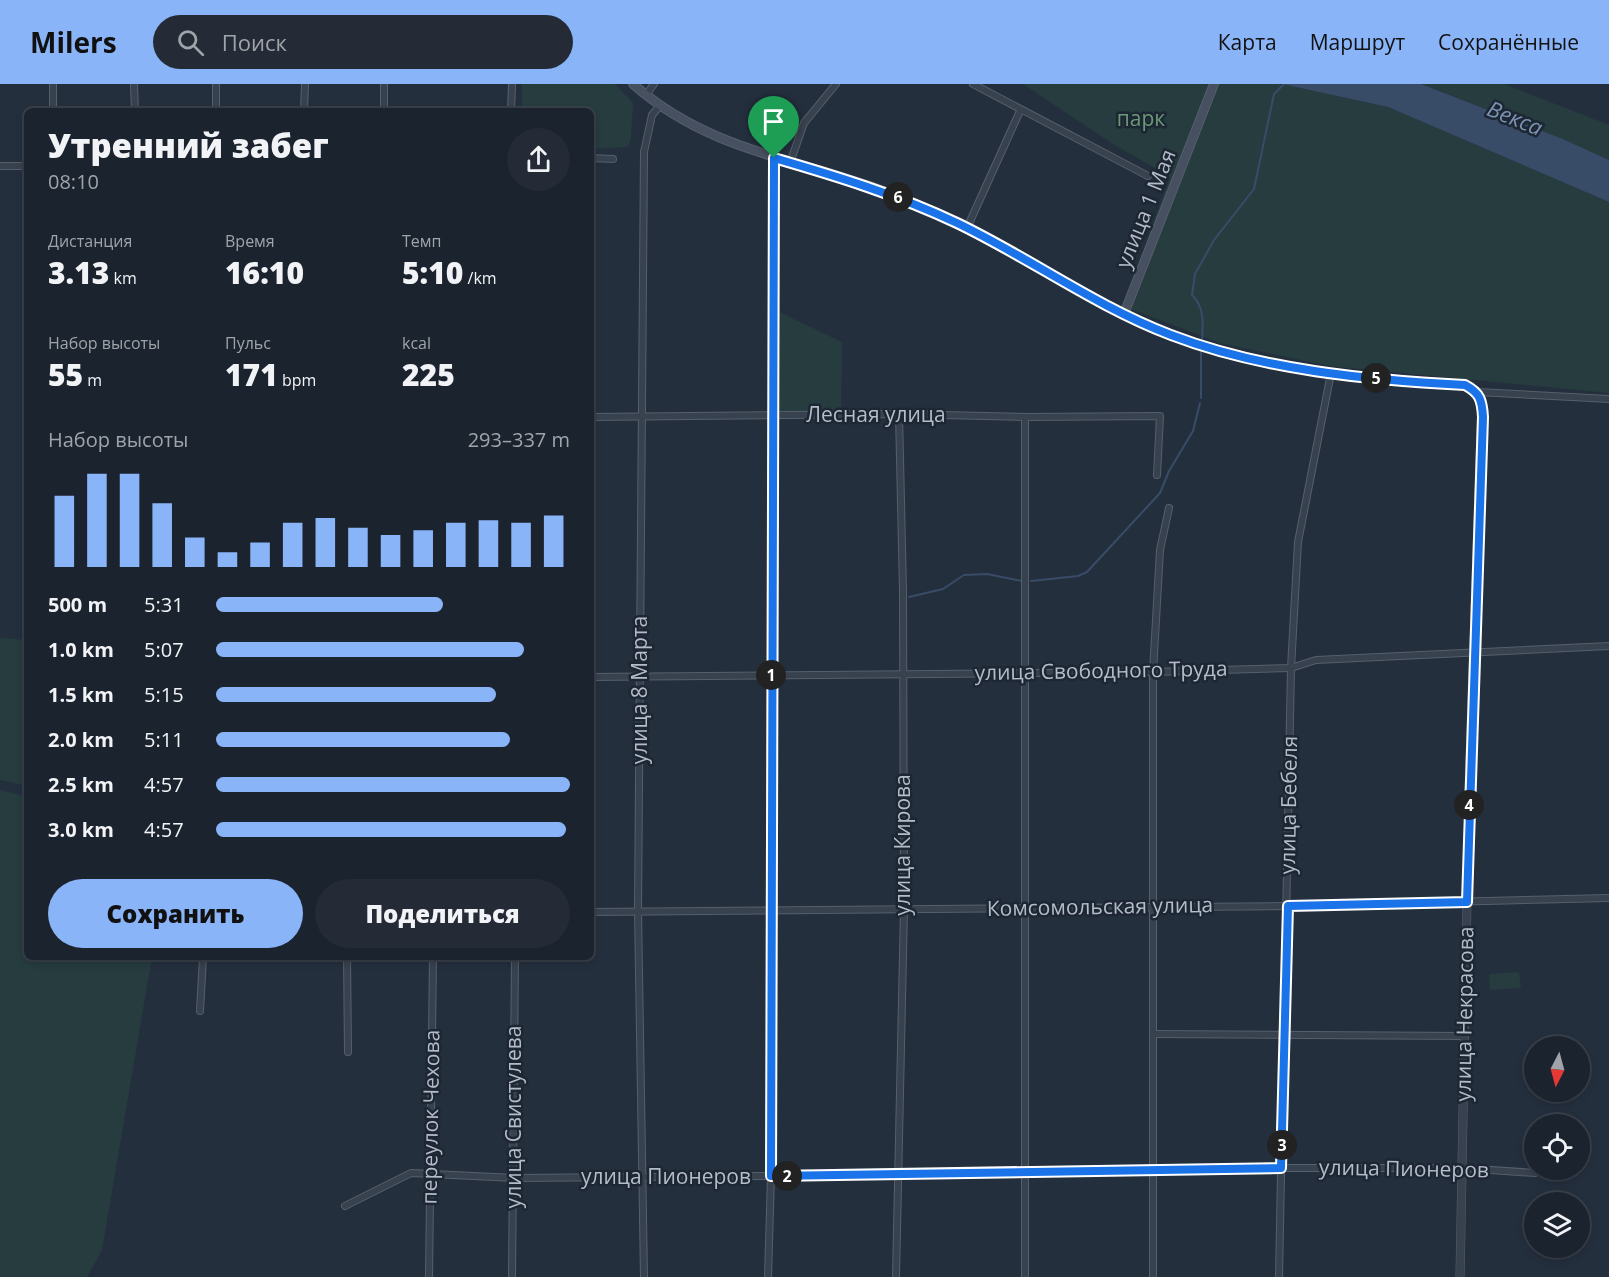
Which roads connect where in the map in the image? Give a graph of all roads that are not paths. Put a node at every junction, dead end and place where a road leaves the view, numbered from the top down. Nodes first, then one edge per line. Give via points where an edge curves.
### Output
1 (53, 84) edge
2 (134, 84) edge
3 (216, 84) edge
4 (305, 84) edge
5 (384, 84) edge
6 (512, 84) edge
7 (633, 84) edge
8 (654, 84) edge
9 (836, 84) edge
10 (974, 84) edge
11 (1214, 84) edge
12 (646, 95) junction
13 (659, 106) junction
14 (53, 108) edge
15 (135, 108) edge
16 (216, 108) edge
17 (304, 108) edge
18 (384, 108) edge
19 (511, 108) edge
20 (1020, 111) junction
21 (594, 158) edge
22 (774, 158) junction
23 (613, 159) dead end
24 (790, 162) junction
25 (0, 166) edge
26 (24, 166) edge
27 (1148, 176) dead end
28 (967, 228) junction
29 (1124, 314) junction
30 (1331, 373) junction
31 (1477, 392) junction
32 (1609, 399) edge
33 (773, 414) junction
34 (899, 414) junction
35 (641, 416) junction
36 (594, 417) edge
37 (1025, 417) junction
38 (1157, 475) dead end
39 (1169, 508) dead end
40 (1609, 646) edge
41 (1474, 652) junction
42 (1291, 668) junction
43 (902, 672) junction
44 (1153, 672) junction
45 (771, 674) junction
46 (1025, 674) junction
47 (640, 676) junction
48 (594, 677) edge
49 (1609, 898) edge
50 (1467, 902) junction
51 (1288, 906) junction
52 (1153, 907) junction
53 (904, 908) junction
54 (1024, 908) junction
55 (772, 910) junction
56 (639, 911) junction
57 (594, 912) edge
58 (203, 960) edge
59 (347, 960) edge
60 (433, 960) edge
61 (515, 960) edge
62 (200, 1011) dead end
63 (1153, 1034) junction
64 (1285, 1035) junction
65 (1465, 1036) junction
66 (348, 1052) dead end
67 (1281, 1168) junction
68 (1462, 1168) junction
69 (1153, 1170) junction
70 (1524, 1172) edge
71 (1024, 1173) junction
72 (430, 1174) junction
73 (898, 1174) junction
74 (771, 1176) junction
75 (643, 1177) junction
76 (514, 1178) junction
77 (345, 1206) dead end
78 (429, 1277) edge
79 (512, 1277) edge
80 (644, 1277) edge
81 (768, 1277) edge
82 (896, 1277) edge
83 (1025, 1277) edge
84 (1153, 1277) edge
85 (1279, 1277) edge
86 (1460, 1277) edge

1 - 14 street
2 - 15 street
3 - 16 street
4 - 17 street
5 - 18 street
6 - 19 street
7 - 12 main road
8 - 12 street
9 - 24 street via 804,123
10 - 20 street
11 - 29 main road, улица 1 Мая
12 - 13 main road
13 - 22 main road via 711,136
13 - 35 street, улица 8 Марта via 652,115 644,152
20 - 27 street
20 - 28 street
21 - 23 street
22 - 24 main road
22 - 33 street
24 - 28 main road via 892,195
25 - 26 street
28 - 29 main road
29 - 30 street via 1216,349
30 - 31 street via 1465,385
30 - 42 street, улица Бебеля via 1298,542
31 - 32 street
31 - 41 street, улица Некрасова via 1483,417
33 - 34 street, Лесная улица
33 - 35 street, Лесная улица
33 - 45 street
34 - 37 street, Лесная улица
34 - 43 street, улица Кирова
35 - 36 street, Лесная улица
35 - 47 street, улица 8 Марта
37 - 38 street, Лесная улица via 1160,416
37 - 46 street
39 - 44 street via 1160,550
40 - 41 street, улица Свободного Труда
41 - 42 street, улица Свободного Труда via 1316,660
41 - 50 street, улица Некрасова
42 - 44 street, улица Свободного Труда
42 - 51 street, улица Бебеля
43 - 45 street, улица Свободного Труда
43 - 46 street, улица Свободного Труда
43 - 53 street, улица Кирова
44 - 46 street, улица Свободного Труда
44 - 52 street
45 - 47 street, улица Свободного Труда
45 - 55 street
46 - 54 street
47 - 48 street, улица Свободного Труда
47 - 56 street, улица 8 Марта
49 - 50 street, Комсомольская улица
50 - 51 street, Комсомольская улица
50 - 65 street, улица Некрасова
51 - 52 street, Комсомольская улица
51 - 64 street, улица Бебеля
52 - 54 street, Комсомольская улица
52 - 63 street
53 - 54 street, Комсомольская улица
53 - 55 street, Комсомольская улица
53 - 73 street, улица Кирова
54 - 71 street
55 - 56 street, Комсомольская улица
55 - 74 street
56 - 57 street, Комсомольская улица
56 - 75 street, улица 8 Марта
58 - 62 street
59 - 66 street
60 - 72 street, переулок Чехова
61 - 76 street, улица Свистулева
63 - 64 street
63 - 69 street
64 - 65 street
64 - 67 street, улица Бебеля
65 - 68 street, улица Некрасова
67 - 68 street, улица Пионеров
67 - 69 street, улица Пионеров
67 - 85 street, улица Бебеля
68 - 70 street, улица Пионеров
68 - 86 street, улица Некрасова
69 - 71 street, улица Пионеров
69 - 84 street
71 - 73 street, улица Пионеров
71 - 83 street
72 - 76 street, улица Пионеров
72 - 77 street, улица Пионеров via 411,1173
72 - 78 street, переулок Чехова
73 - 74 street, улица Пионеров
73 - 82 street, улица Кирова
74 - 75 street, улица Пионеров
74 - 81 street
75 - 76 street, улица Пионеров
75 - 80 street, улица 8 Марта
76 - 79 street, улица Свистулева

